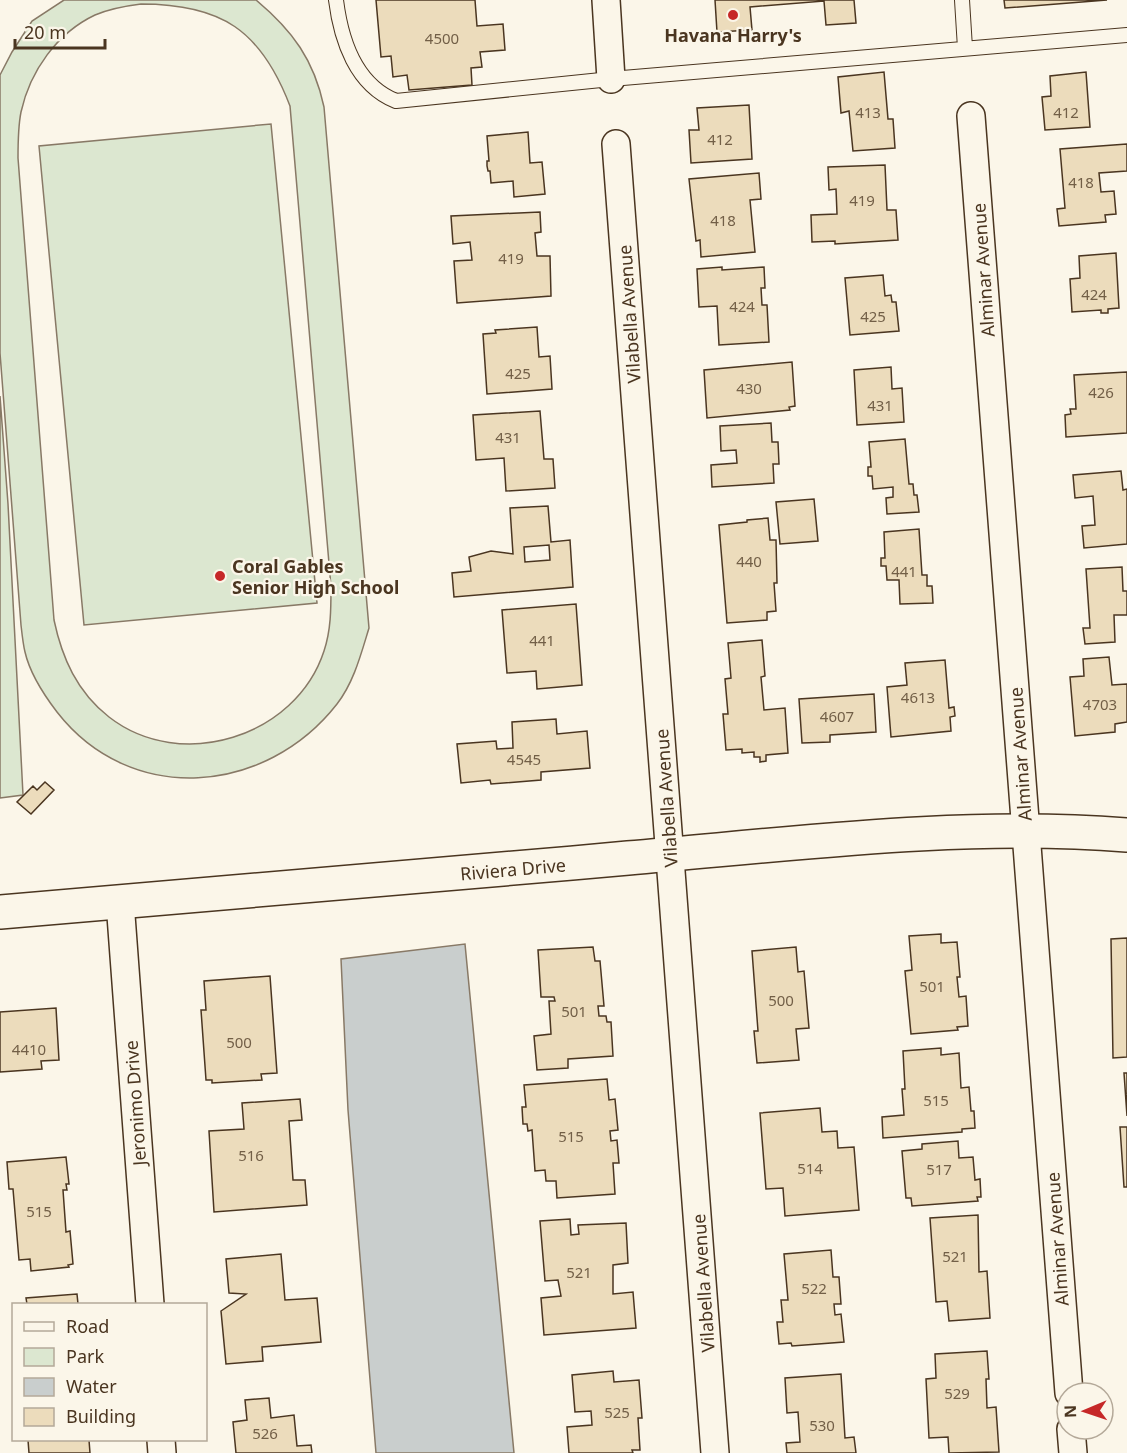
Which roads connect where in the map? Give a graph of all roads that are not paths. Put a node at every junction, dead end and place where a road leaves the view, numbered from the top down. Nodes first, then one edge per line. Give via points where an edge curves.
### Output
1 (336, 0) edge
2 (606, 0) edge
3 (962, 0) edge
4 (1127, 34) edge
5 (965, 48) junction
6 (611, 79) junction
7 (971, 116) dead end
8 (616, 144) dead end
9 (1025, 831) junction
10 (1127, 836) edge
11 (670, 855) junction
12 (120, 902) junction
13 (0, 912) edge
14 (150, 1303) edge
15 (1068, 1381) edge
16 (716, 1453) edge

1 - 6 lane via 353,62 381,95 396,101
2 - 6 street
3 - 5 lane
4 - 5 lane
5 - 6 lane
7 - 9 street, Alminar Avenue
8 - 11 street, Vilabella Avenue
9 - 10 street, Riviera Drive
9 - 11 street, Riviera Drive via 867,838
9 - 15 street, Alminar Avenue
11 - 12 street, Riviera Drive
11 - 16 street, Vilabella Avenue
12 - 13 street, Riviera Drive
12 - 14 street, Jeronimo Drive

